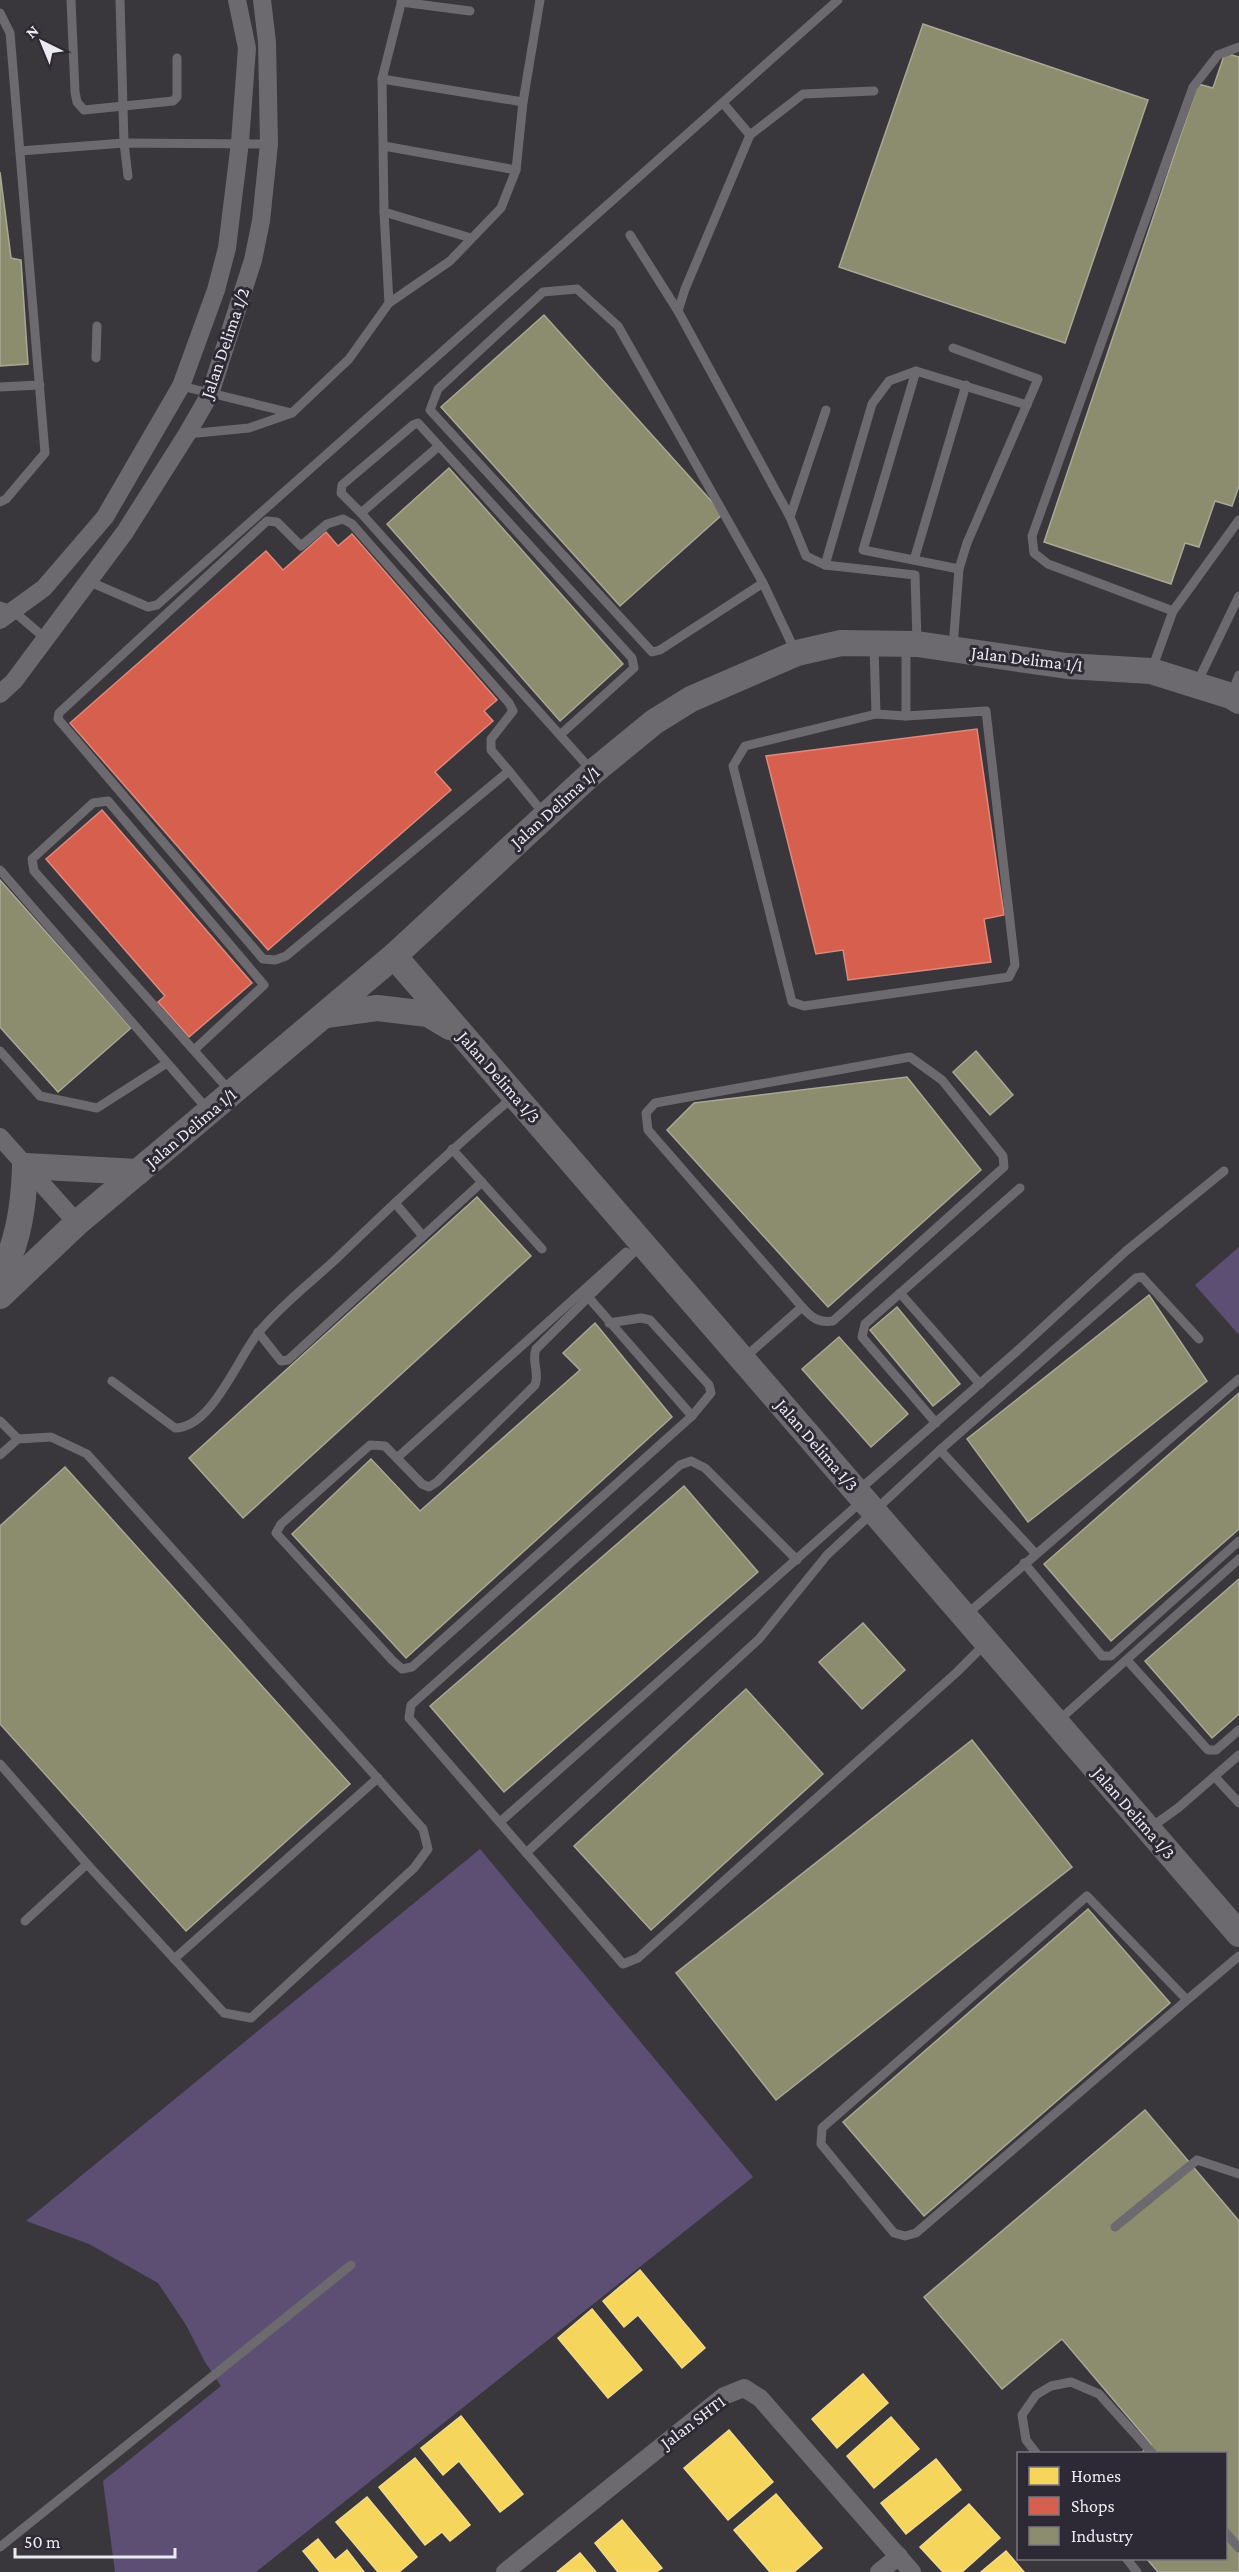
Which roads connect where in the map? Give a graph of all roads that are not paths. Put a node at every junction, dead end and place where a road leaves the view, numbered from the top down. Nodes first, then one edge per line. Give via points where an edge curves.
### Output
1 (70, 0) edge
2 (120, 0) edge
3 (237, 0) edge
4 (262, 0) edge
5 (540, 0) edge
6 (838, 0) edge
7 (401, 1) edge
8 (470, 11) dead end
9 (0, 13) edge
10 (1239, 47) edge
11 (177, 58) dead end
12 (382, 80) junction
13 (874, 91) dead end
14 (523, 102) junction
15 (723, 103) junction
16 (124, 107) junction
17 (750, 135) junction
18 (240, 142) junction
19 (124, 143) junction
20 (269, 144) junction
21 (384, 146) junction
22 (20, 151) junction
23 (516, 170) junction
24 (128, 176) dead end
25 (384, 212) junction
26 (630, 235) dead end
27 (471, 238) junction
28 (389, 303) junction
29 (678, 311) junction
30 (97, 326) dead end
31 (953, 348) dead end
32 (96, 358) dead end
33 (916, 371) junction
34 (40, 385) junction
35 (966, 385) junction
36 (0, 387) edge
37 (181, 387) junction
38 (210, 394) junction
39 (1027, 405) junction
40 (826, 410) dead end
41 (292, 413) junction
42 (187, 434) junction
43 (439, 446) junction
44 (0, 502) edge
45 (361, 513) junction
46 (790, 517) junction
47 (1239, 520) edge
48 (914, 560) junction
49 (825, 565) junction
50 (959, 570) junction
51 (88, 581) junction
52 (763, 583) junction
53 (1239, 596) edge
54 (1173, 611) junction
55 (4, 612) edge
56 (46, 639) junction
57 (874, 644) junction
58 (912, 644) junction
59 (953, 649) junction
60 (797, 653) junction
61 (1151, 671) junction
62 (1196, 685) junction
63 (1236, 691) edge
64 (0, 694) edge
65 (876, 714) junction
66 (906, 716) junction
67 (560, 735) junction
68 (509, 771) junction
69 (593, 772) junction
70 (545, 816) junction
71 (0, 870) edge
72 (394, 956) junction
73 (326, 1015) junction
74 (461, 1033) junction
75 (194, 1050) junction
76 (0, 1051) edge
77 (167, 1063) junction
78 (232, 1093) junction
79 (514, 1095) junction
80 (209, 1112) junction
81 (0, 1137) edge
82 (452, 1149) junction
83 (25, 1166) junction
84 (1224, 1171) dead end
85 (138, 1172) junction
86 (482, 1182) junction
87 (1020, 1188) dead end
88 (395, 1203) junction
89 (77, 1224) junction
90 (423, 1236) junction
91 (641, 1241) junction
92 (542, 1248) dead end
93 (0, 1276) edge
94 (900, 1293) junction
95 (0, 1296) edge
96 (589, 1298) junction
97 (802, 1307) junction
98 (609, 1323) junction
99 (258, 1332) junction
100 (1199, 1339) dead end
101 (742, 1359) junction
102 (1239, 1379) edge
103 (112, 1382) dead end
104 (980, 1384) junction
105 (692, 1416) junction
106 (0, 1421) edge
107 (936, 1423) junction
108 (18, 1439) junction
109 (940, 1450) junction
110 (0, 1455) edge
111 (398, 1457) junction
112 (865, 1501) junction
113 (1239, 1541) edge
114 (1035, 1553) junction
115 (1239, 1559) edge
116 (797, 1560) junction
117 (1024, 1563) junction
118 (964, 1616) junction
119 (987, 1642) junction
120 (1127, 1660) junction
121 (1056, 1723) junction
122 (1239, 1730) edge
123 (1239, 1755) edge
124 (0, 1764) edge
125 (1215, 1777) junction
126 (378, 1778) junction
127 (1239, 1803) edge
128 (500, 1822) junction
129 (1148, 1829) junction
130 (526, 1853) junction
131 (87, 1864) junction
132 (25, 1921) dead end
133 (1239, 1934) edge
134 (1239, 1956) edge
135 (174, 1959) junction
136 (1187, 2000) junction
137 (1239, 2174) edge
138 (1115, 2227) dead end
139 (351, 2265) dead end
140 (1035, 2452) edge
141 (1151, 2452) edge
142 (1227, 2535) edge
143 (0, 2547) edge
144 (1239, 2548) edge
145 (899, 2556) junction
146 (1126, 2560) edge
147 (505, 2572) edge
148 (879, 2572) edge
149 (912, 2572) edge
150 (1137, 2572) edge

1 - 16 lane via 77,102 84,110
2 - 16 lane
3 - 18 street, Jalan Delima 1/2 via 247,48
4 - 20 street, Jalan Delima 1/2
5 - 14 lane
6 - 15 lane
7 - 8 lane
7 - 12 lane
9 - 22 lane via 10,33
10 - 54 lane via 1218,55 1193,87 1032,536 1034,553 1048,564
11 - 16 lane via 177,97 173,101
12 - 14 lane
12 - 21 lane
13 - 17 lane via 803,94
14 - 23 lane
15 - 17 lane
15 - 51 lane via 157,604 148,607
16 - 19 lane
17 - 29 lane
18 - 19 lane
18 - 20 lane
18 - 37 street, Jalan Delima 1/2 via 226,248 216,290
19 - 22 lane
19 - 24 lane
20 - 38 street, Jalan Delima 1/2 via 253,260
21 - 23 lane
21 - 25 lane
22 - 34 lane
23 - 27 lane via 501,208
25 - 27 lane
25 - 28 lane
26 - 29 lane
27 - 28 lane via 450,261
28 - 41 lane via 349,359
29 - 46 lane
30 - 32 lane
31 - 39 lane via 1038,379
33 - 35 lane
33 - 48 lane via 863,550
33 - 49 lane via 889,381 872,404
34 - 36 lane
34 - 44 lane via 45,453
35 - 39 lane
35 - 48 lane
37 - 38 lane
37 - 55 street, Jalan Delima 1/2 via 105,517 44,588
38 - 41 lane
38 - 42 street, Jalan Delima 1/2
39 - 50 lane
40 - 46 lane
41 - 42 lane via 249,428
42 - 51 street, Jalan Delima 1/2 via 125,532
43 - 45 lane
43 - 45 lane via 418,423 413,425 342,485 341,493
43 - 67 lane via 632,658 634,668
45 - 67 lane
46 - 49 lane via 806,556
47 - 54 lane
48 - 50 lane
49 - 58 lane via 915,575
50 - 59 lane
51 - 56 street, Jalan Delima 1/2
52 - 52 lane via 660,650 651,652 430,410 438,388 543,292 577,289 618,326
52 - 60 lane
53 - 62 lane
54 - 61 lane
55 - 56 lane
56 - 64 street, Jalan Delima 1/2
57 - 58 street, Jalan Delima 1/1
57 - 60 street, Jalan Delima 1/1 via 841,643
57 - 65 lane
58 - 59 street, Jalan Delima 1/1
58 - 66 lane
59 - 61 street, Jalan Delima 1/1 via 1067,666
60 - 69 street, Jalan Delima 1/1 via 691,699 654,722
61 - 62 street, Jalan Delima 1/1
62 - 63 street, Jalan Delima 1/1
65 - 66 lane
65 - 66 lane via 745,746 734,766 792,1002 804,1006 1009,977 1015,965 986,711
67 - 69 lane
68 - 68 lane via 491,750 490,739 513,711 509,703 344,519 327,524 301,546 277,522 267,521 59,713 58,719 263,959 286,956
68 - 70 lane
69 - 70 street, Jalan Delima 1/1
70 - 72 street, Jalan Delima 1/1
71 - 77 lane
72 - 73 street, Jalan Delima 1/1
72 - 74 street, Jalan Delima 1/3
73 - 74 street via 377,1008 428,1014
73 - 78 street, Jalan Delima 1/1
74 - 79 street, Jalan Delima 1/3
75 - 75 lane via 264,985 108,801 93,803 32,859 34,871
75 - 78 lane
76 - 77 lane via 40,1096 97,1108
77 - 80 lane
78 - 80 street, Jalan Delima 1/1
79 - 82 lane
79 - 91 street, Jalan Delima 1/3
80 - 85 street, Jalan Delima 1/1
81 - 83 street
82 - 86 lane
82 - 88 lane
83 - 85 street
83 - 89 street
83 - 93 street via 20,1221
84 - 104 lane via 1126,1251
85 - 89 street, Jalan Delima 1/1
86 - 90 lane
86 - 92 lane
87 - 94 lane
88 - 90 lane
88 - 99 lane
89 - 95 street, Jalan Delima 1/1
90 - 99 lane via 288,1360 281,1361
91 - 96 lane
91 - 101 street, Jalan Delima 1/3
91 - 111 lane
94 - 104 lane
94 - 107 lane via 865,1324 862,1337
96 - 98 lane
96 - 111 lane via 536,1349 535,1385 437,1482 429,1487 422,1484
97 - 97 lane via 813,1318 833,1321 1004,1167 1003,1156 942,1080 910,1057 655,1102 646,1113 648,1130
97 - 101 lane
98 - 105 lane
98 - 105 lane via 650,1320 710,1385 711,1393
99 - 103 lane via 233,1375 196,1423 185,1428 176,1428
100 - 109 lane via 1142,1277 1136,1278
101 - 112 street, Jalan Delima 1/3
102 - 114 lane
104 - 107 lane
105 - 111 lane via 412,1667 402,1669 276,1533 281,1524 370,1445 385,1446
106 - 108 lane
107 - 112 lane
108 - 110 lane
108 - 126 lane via 51,1437 87,1454
109 - 112 lane
109 - 114 lane
112 - 116 lane
112 - 118 street, Jalan Delima 1/3
112 - 130 lane via 759,1640
113 - 117 lane via 1111,1656 1102,1656
114 - 117 lane
115 - 120 lane
116 - 128 lane
116 - 128 lane via 705,1468 691,1461 680,1466 411,1705 409,1718
117 - 118 lane
118 - 119 street, Jalan Delima 1/3
119 - 121 street, Jalan Delima 1/3
119 - 130 lane via 638,1958 623,1964
120 - 121 lane
120 - 122 lane via 1208,1750 1216,1750
121 - 129 street, Jalan Delima 1/3
123 - 125 lane
124 - 131 lane
125 - 127 lane
125 - 129 lane
126 - 135 lane
126 - 135 lane via 423,1829 428,1849 414,1868 251,2018 224,2013
128 - 130 lane
129 - 133 street, Jalan Delima 1/3
131 - 132 lane
131 - 135 lane
134 - 136 lane
136 - 136 lane via 916,2232 905,2236 894,2233 820,2144 822,2128 1087,1896
137 - 138 lane via 1197,2160
139 - 143 lane
140 - 141 lane via 1026,2440 1022,2415 1036,2394 1071,2382 1099,2394
142 - 144 lane
145 - 147 street, Jalan SHT1 via 760,2398 744,2388 724,2396
145 - 148 street
145 - 149 street, Jalan SHT1
146 - 150 lane

